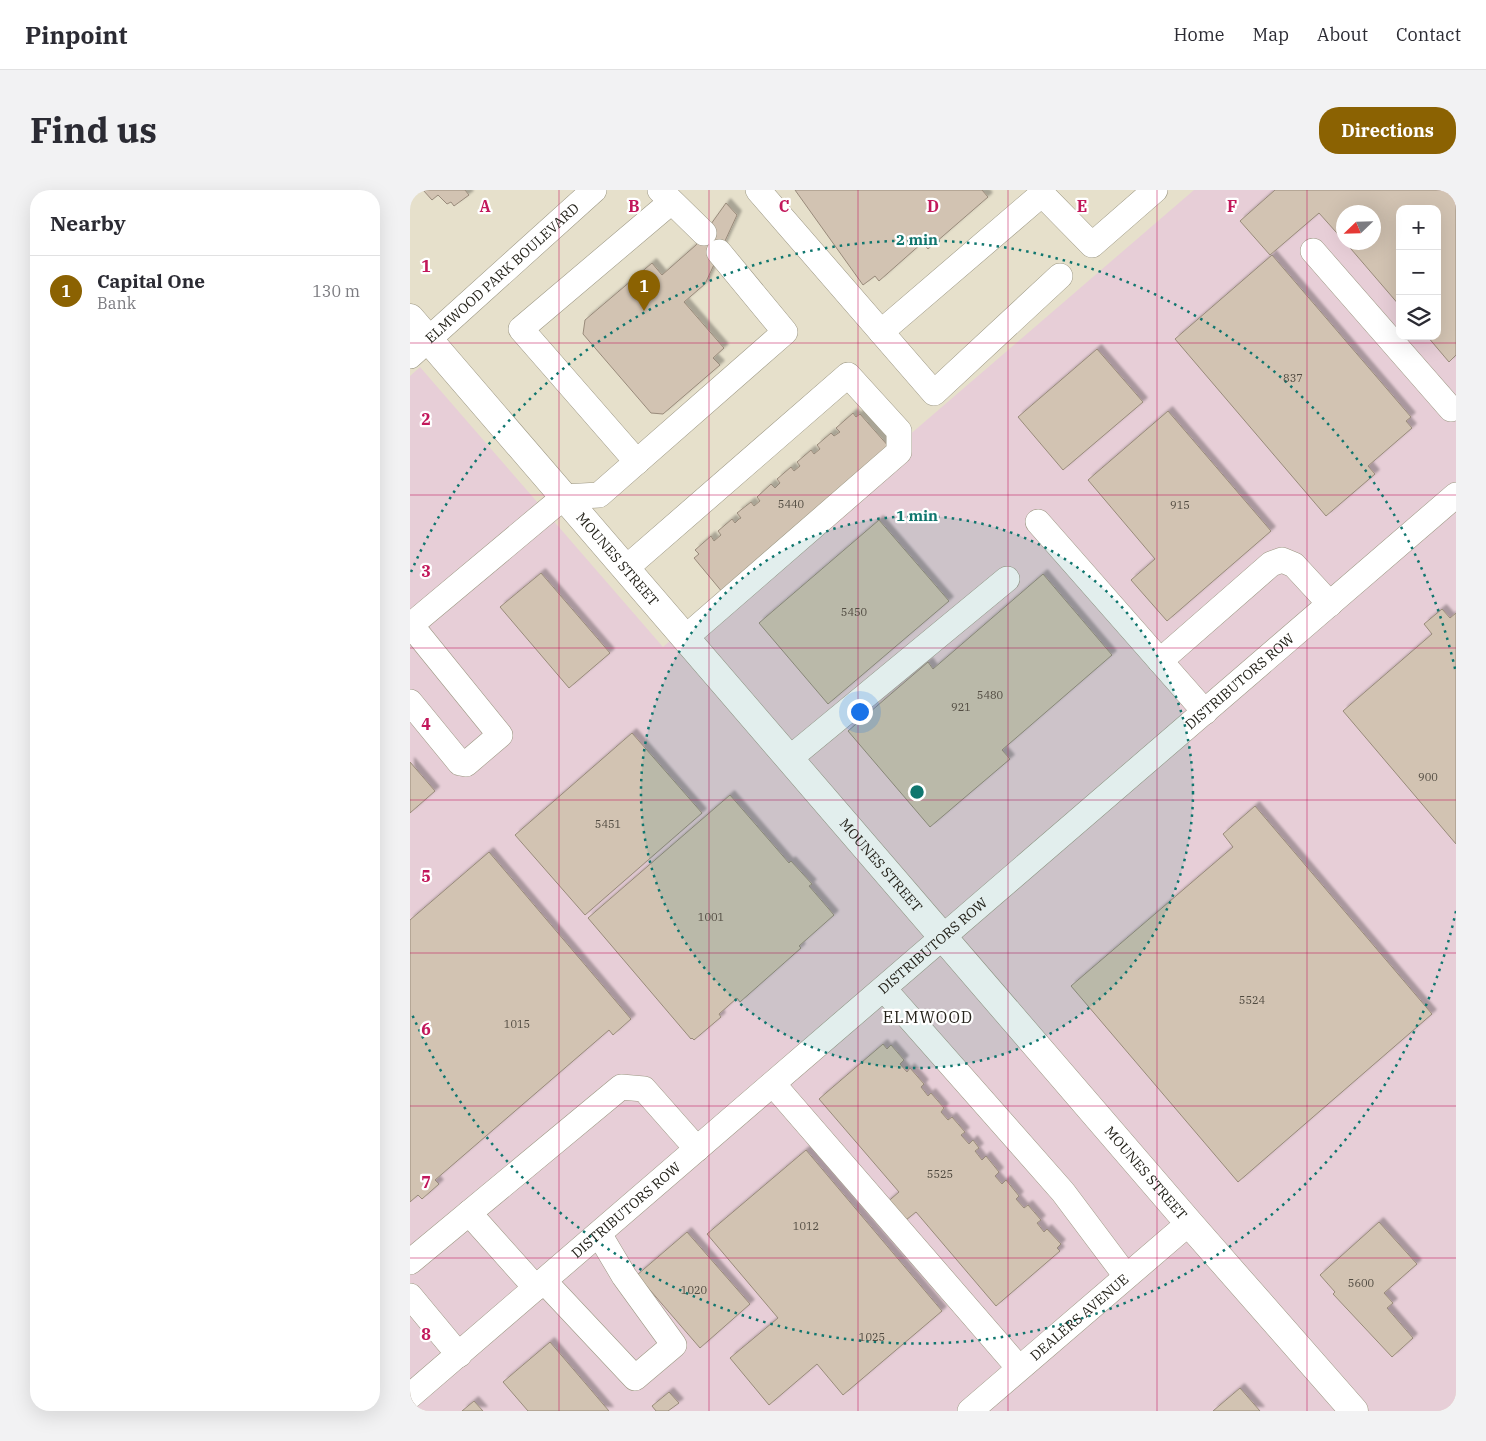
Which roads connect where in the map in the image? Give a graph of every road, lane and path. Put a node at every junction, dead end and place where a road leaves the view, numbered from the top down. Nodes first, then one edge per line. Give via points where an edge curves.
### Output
1 (594, 190) edge
2 (758, 190) edge
3 (1155, 190) edge
4 (1040, 192) edge
5 (665, 196) edge
6 (1313, 251) dead end
7 (1060, 276) dead end
8 (410, 318) edge
9 (881, 332) junction
10 (419, 348) edge
11 (1454, 410) edge
12 (637, 462) junction
13 (1456, 495) edge
14 (564, 497) junction
15 (1038, 522) dead end
16 (625, 569) junction
17 (1007, 579) dead end
18 (1330, 604) junction
19 (411, 624) edge
20 (685, 638) junction
21 (1160, 662) junction
22 (410, 702) edge
23 (1205, 712) junction
24 (790, 759) junction
25 (944, 938) junction
26 (884, 989) junction
27 (773, 1084) junction
28 (697, 1150) junction
29 (469, 1213) junction
30 (1189, 1223) junction
31 (599, 1234) junction
32 (410, 1262) edge
33 (1126, 1276) junction
34 (540, 1285) junction
35 (410, 1296) edge
36 (459, 1355) junction
37 (1019, 1368) junction
38 (410, 1396) edge
39 (970, 1411) edge
40 (1354, 1411) edge

1 - 10 street, ELMWOOD PARK BOULEVARD
2 - 9 street
3 - 4 street via 1092,246
4 - 9 street
5 - 12 street via 521,330
5 - 12 street via 712,243 785,332
6 - 11 street
7 - 9 street via 934,394
8 - 10 main road, MOUNES STREET
10 - 14 main road, MOUNES STREET
12 - 14 street via 599,495
13 - 18 street, DISTRIBUTORS ROW
14 - 16 main road, MOUNES STREET
14 - 19 street
15 - 21 street
16 - 20 main road, MOUNES STREET
16 - 20 street via 848,375 899,431 899,452
17 - 24 street
18 - 21 street via 1294,565 1282,560 1263,570
18 - 23 street, DISTRIBUTORS ROW
19 - 22 street via 500,735 466,764 460,763
20 - 24 main road, MOUNES STREET
21 - 23 street
23 - 25 street, DISTRIBUTORS ROW
24 - 25 main road, MOUNES STREET
25 - 26 street, DISTRIBUTORS ROW
25 - 30 main road, MOUNES STREET
26 - 27 street, DISTRIBUTORS ROW
26 - 33 street via 1063,1192
27 - 28 street, DISTRIBUTORS ROW
27 - 37 street
28 - 29 street via 644,1089 620,1087
28 - 31 street, DISTRIBUTORS ROW
29 - 32 street
29 - 34 street
30 - 33 street, DEALERS AVENUE
30 - 40 main road, MOUNES STREET
31 - 34 street, DISTRIBUTORS ROW
31 - 34 street via 624,1276 674,1345 635,1378
33 - 37 street, DEALERS AVENUE
34 - 36 street, DISTRIBUTORS ROW
35 - 36 street
36 - 38 street, DISTRIBUTORS ROW
37 - 39 street, DEALERS AVENUE

